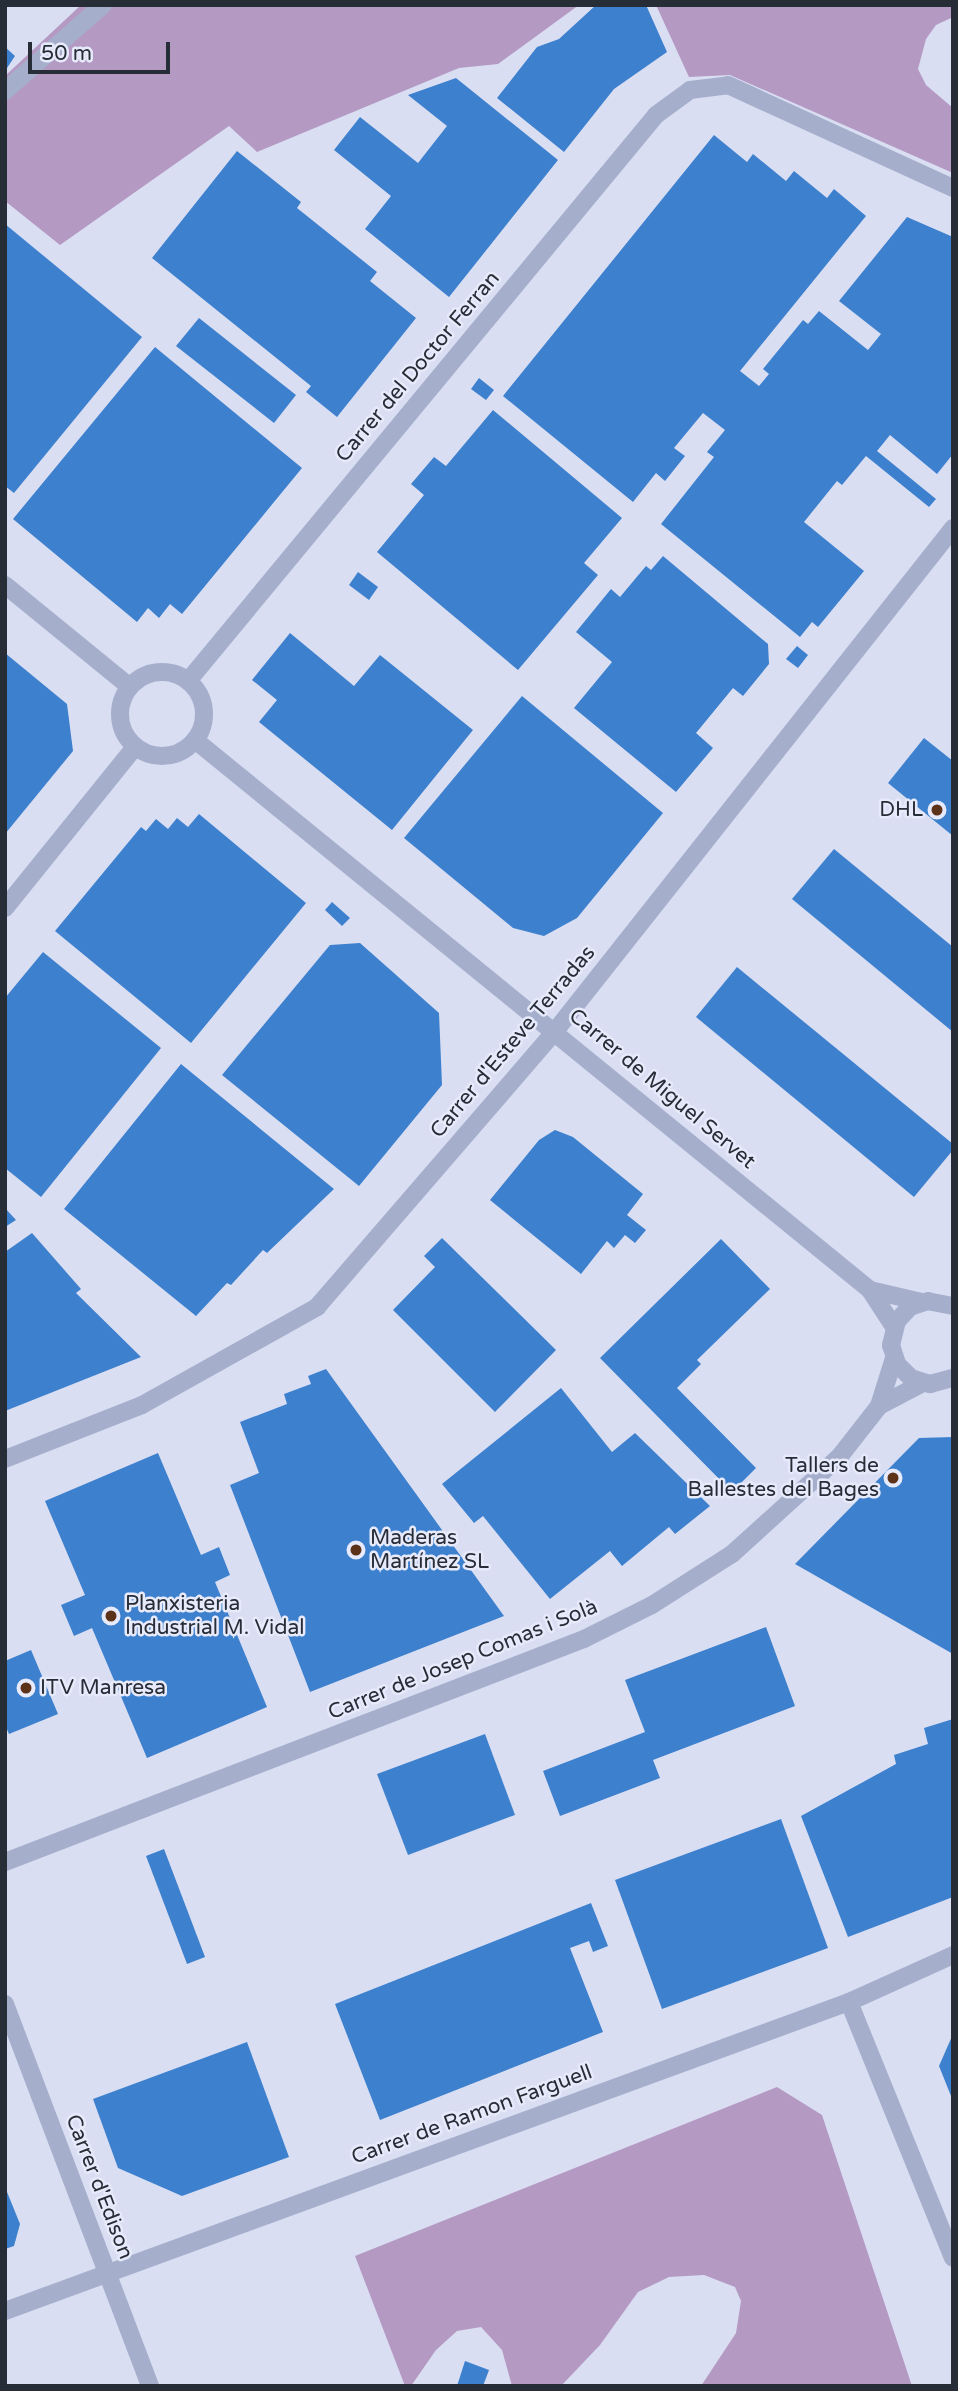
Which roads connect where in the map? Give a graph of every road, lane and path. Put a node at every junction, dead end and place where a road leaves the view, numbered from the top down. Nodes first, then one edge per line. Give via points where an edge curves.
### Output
1 (103, 5) edge
2 (5, 91) edge
3 (953, 188) edge
4 (953, 528) edge
5 (5, 585) edge
6 (188, 681) junction
7 (130, 687) junction
8 (195, 740) junction
9 (135, 747) junction
10 (5, 908) edge
11 (556, 1030) junction
12 (870, 1290) junction
13 (922, 1302) junction
14 (951, 1303) edge
15 (894, 1327) junction
16 (894, 1358) junction
17 (950, 1382) edge
18 (923, 1383) junction
19 (879, 1406) junction
20 (5, 1459) edge
21 (5, 1863) edge
22 (953, 1955) edge
23 (849, 2002) junction
24 (5, 2004) edge
25 (953, 2258) edge
26 (107, 2272) junction
27 (5, 2311) edge
28 (150, 2386) edge

1 - 2 street
3 - 6 street, Carrer del Doctor Ferran via 729,85 690,89 656,115
4 - 11 street, Carrer d'Esteve Terradas
5 - 7 street
6 - 7 street via 158,672
6 - 8 street via 204,711
7 - 9 street via 120,704 120,720
8 - 9 street via 180,752 164,756
8 - 11 street, Carrer de Miguel Servet
9 - 10 street
11 - 12 street, Carrer de Miguel Servet
11 - 20 street, Carrer d'Esteve Terradas via 317,1307 142,1405
12 - 13 street, Carrer de Miguel Servet
12 - 15 street, Carrer de Miguel Servet
13 - 14 street, Carrer de Miguel Servet
13 - 15 street via 905,1311
15 - 16 street, Carrer de Josep Comas i Solà
16 - 18 street via 905,1374
16 - 19 street, Carrer de Josep Comas i Solà
17 - 18 street
18 - 19 street, Carrer de Josep Comas i Solà
19 - 21 street, Carrer de Josep Comas i Solà via 840,1456 732,1554 652,1605 584,1639
22 - 23 street, Carrer de Ramon Farguell
23 - 25 street
23 - 26 street, Carrer de Ramon Farguell
24 - 26 street, Carrer d'Edison
26 - 27 street, Carrer de Ramon Farguell
26 - 28 street, Carrer d'Edison

